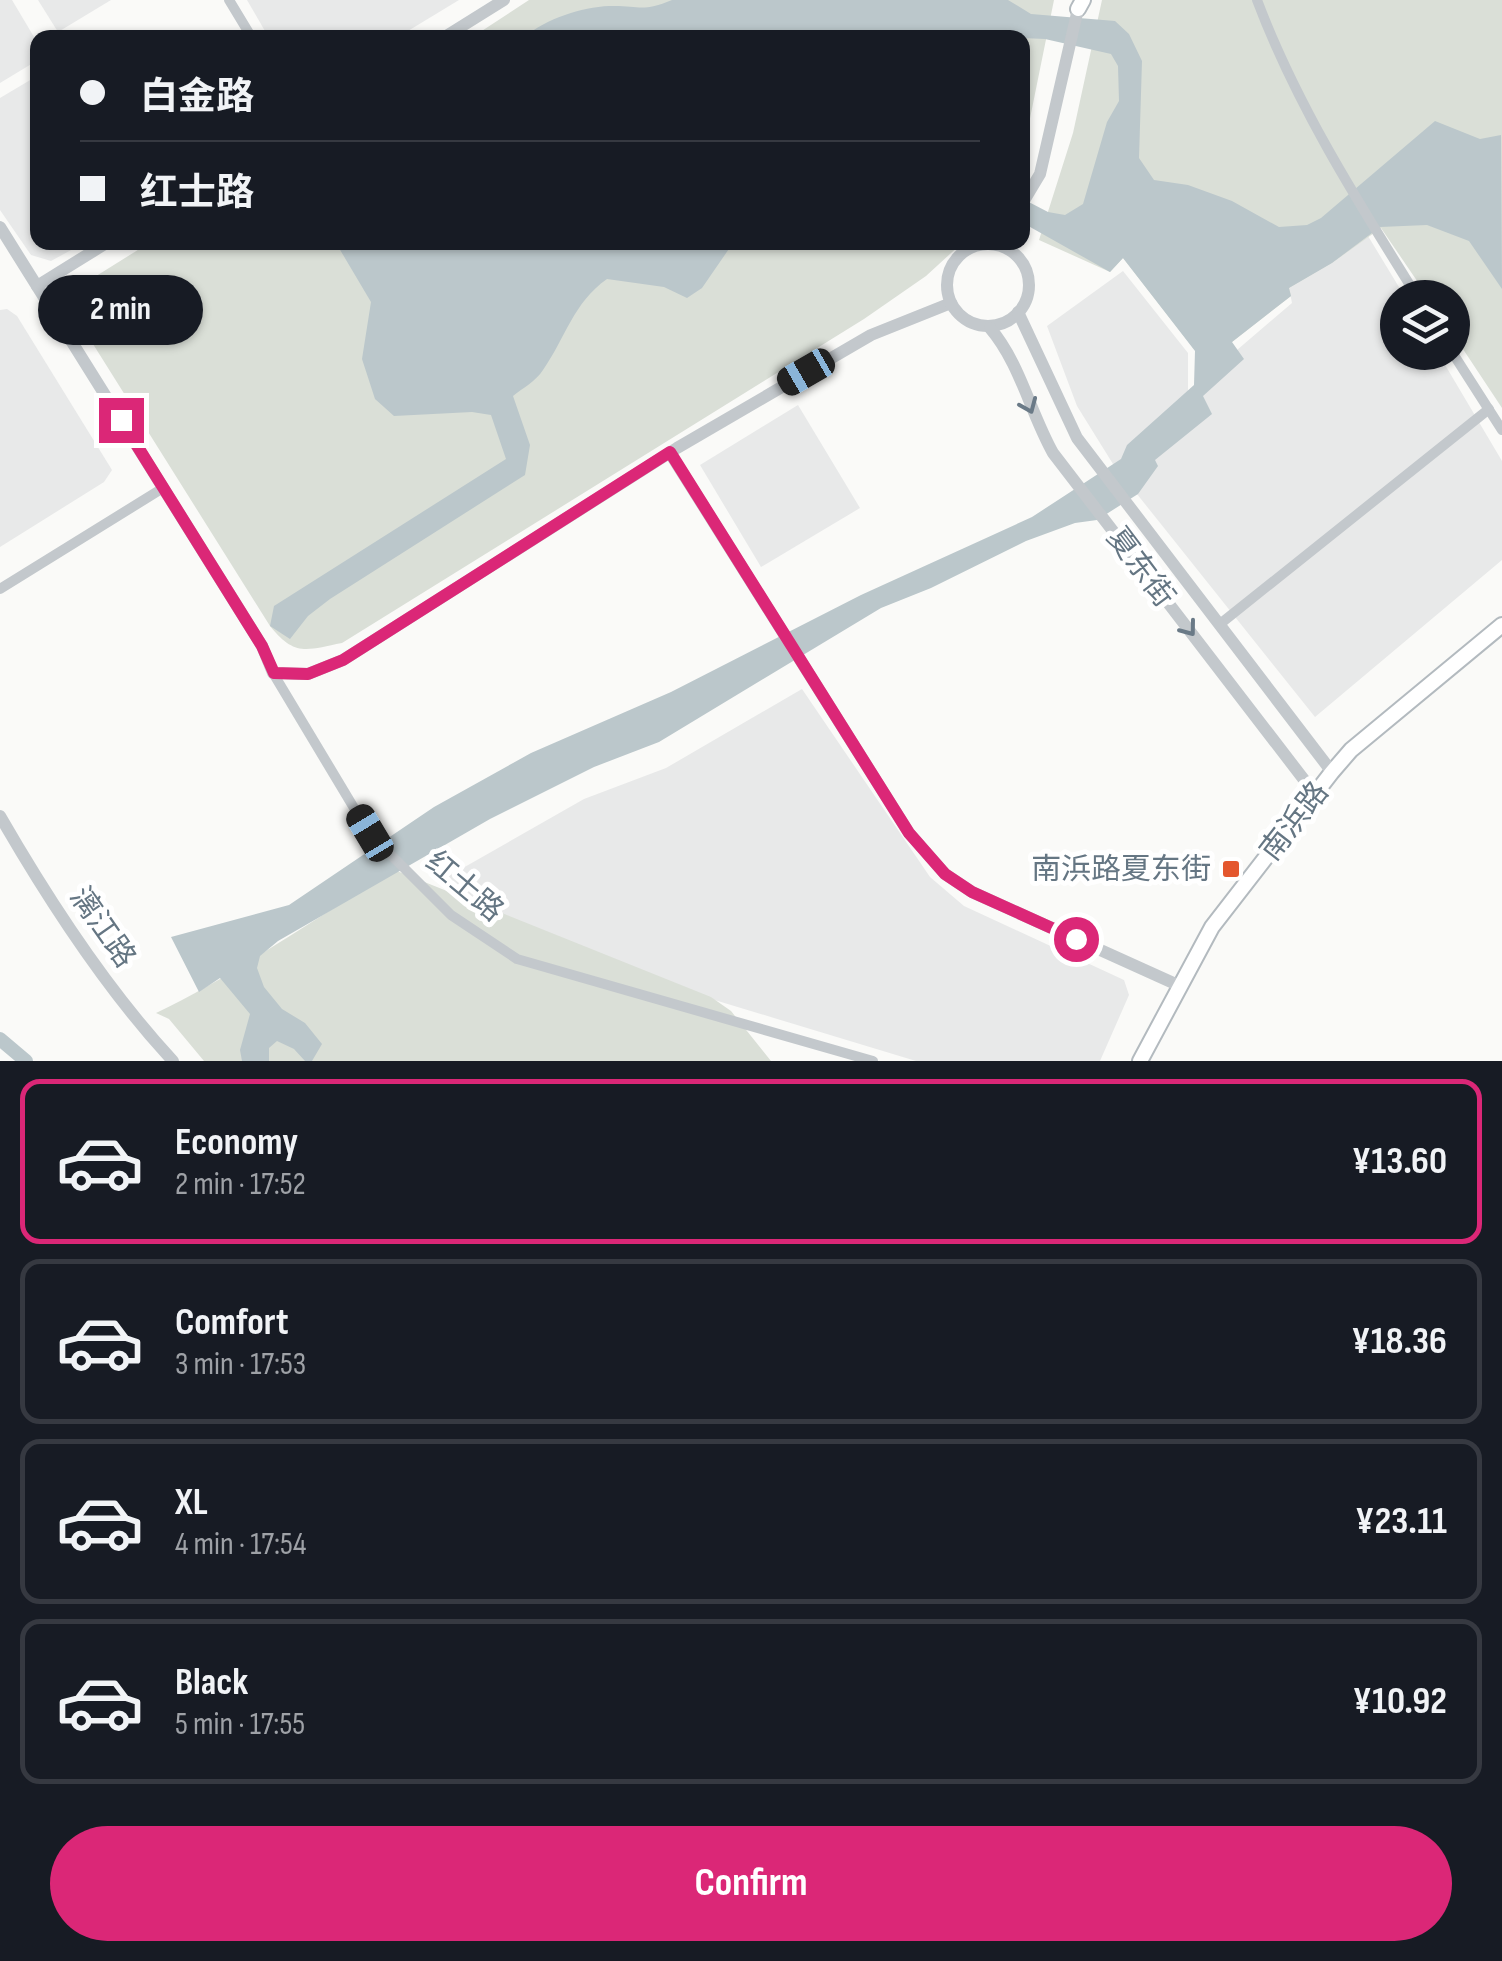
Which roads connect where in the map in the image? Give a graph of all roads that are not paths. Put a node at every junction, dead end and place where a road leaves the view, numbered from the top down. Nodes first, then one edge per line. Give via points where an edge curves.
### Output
1 (228, 0) edge
2 (504, 0) edge
3 (1258, 0) edge
4 (1078, 3) edge
5 (247, 30) edge
6 (456, 30) edge
7 (1030, 191) edge
8 (0, 228) edge
9 (95, 250) edge
10 (966, 250) edge
11 (1010, 250) edge
12 (1407, 280) edge
13 (37, 286) junction
14 (951, 303) junction
15 (1018, 312) junction
16 (990, 328) junction
17 (1464, 370) edge
18 (1489, 409) junction
19 (1500, 422) edge
20 (670, 452) junction
21 (163, 488) junction
22 (0, 588) edge
23 (1220, 624) junction
24 (1502, 625) edge
25 (274, 673) junction
26 (1332, 772) junction
27 (1315, 794) junction
28 (0, 816) edge
29 (1180, 986) junction
30 (173, 1061) edge
31 (873, 1061) edge
32 (1140, 1061) edge

1 - 5 street
2 - 6 street
3 - 12 street via 1279,56 1347,184
4 - 7 street via 1040,174
8 - 13 street, 红士路
9 - 13 street
10 - 14 street via 948,272
11 - 15 street via 1030,281
13 - 21 street, 红士路
14 - 16 street via 961,316
14 - 20 street via 871,334
15 - 16 street
15 - 23 street, 夏东街 via 1064,415
16 -> 27 street, 夏东街 via 1014,362 1040,430 1075,482
17 - 18 street
18 - 19 street
18 - 23 street
20 - 25 street via 343,660 308,674
20 - 29 street via 909,833 945,874
21 - 22 street
21 - 25 street, 红士路
23 - 26 street, 夏东街
24 - 26 main road, 南浜路
25 - 31 street, 红士路 via 370,833 451,915 516,959
26 - 27 main road, 南浜路
27 - 29 main road, 南浜路 via 1212,928
28 - 30 street, 漓江路 via 93,958
29 - 32 main road, 南浜路

